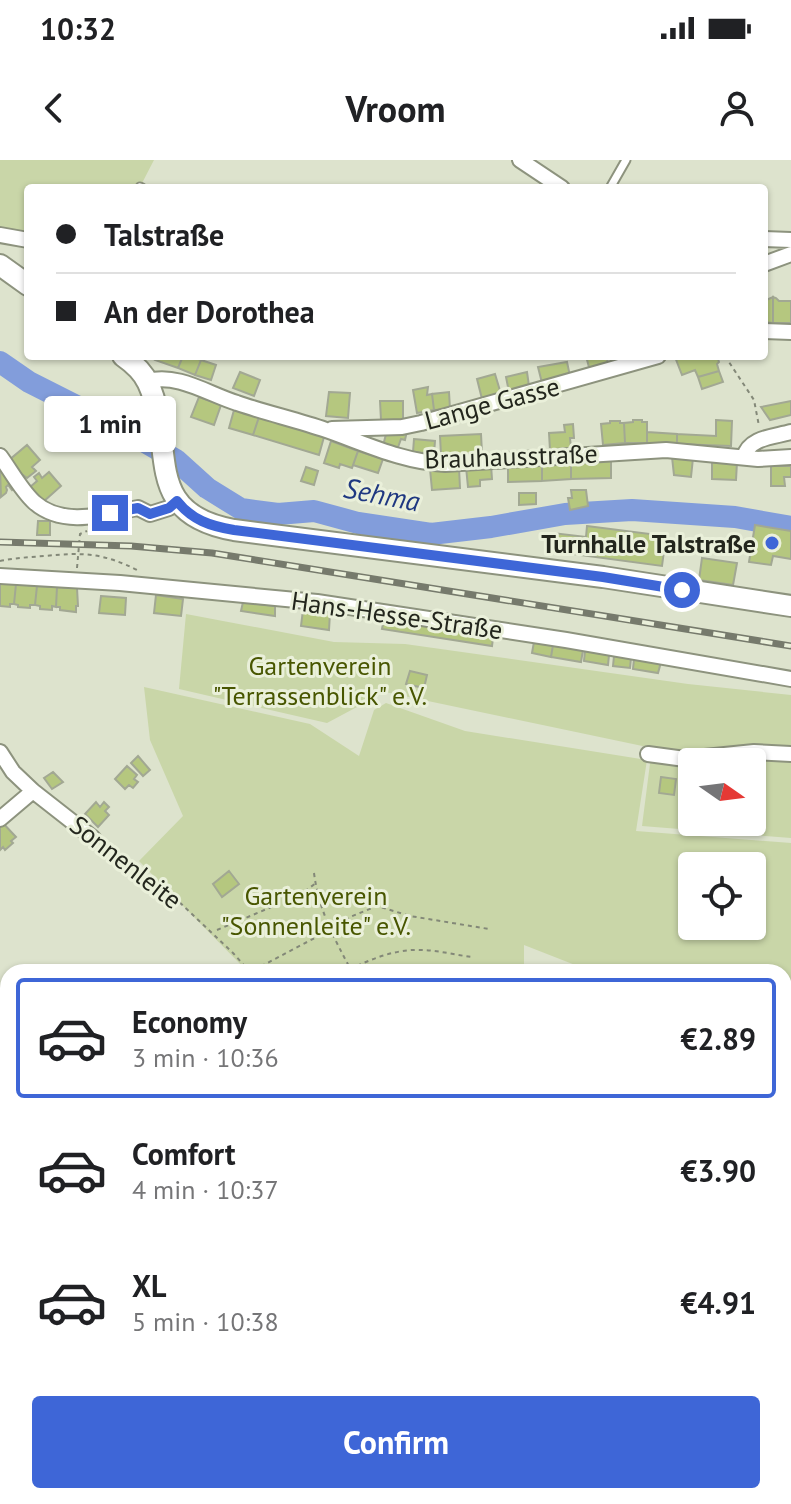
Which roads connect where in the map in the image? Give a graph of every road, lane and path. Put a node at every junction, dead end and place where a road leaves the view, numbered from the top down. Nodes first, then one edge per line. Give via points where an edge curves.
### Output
1 (520, 160) edge
2 (626, 160) edge
3 (556, 184) edge
4 (612, 184) edge
5 (0, 235) edge
6 (24, 239) edge
7 (768, 239) edge
8 (791, 240) edge
9 (791, 254) edge
10 (768, 263) edge
11 (0, 265) edge
12 (24, 282) edge
13 (768, 331) edge
14 (791, 332) edge
15 (128, 360) edge
16 (644, 360) edge
17 (728, 360) edge
18 (148, 381) junction
19 (324, 430) junction
20 (791, 432) edge
21 (759, 441) junction
22 (0, 456) edge
23 (744, 457) junction
24 (791, 457) edge
25 (177, 501) junction
26 (98, 528) dead end
27 (79, 553) junction
28 (0, 561) edge
29 (0, 576) edge
30 (76, 582) junction
31 (158, 587) junction
32 (791, 606) edge
33 (791, 679) edge
34 (0, 752) edge
35 (648, 754) dead end
36 (791, 754) edge
37 (33, 791) junction
38 (0, 819) edge
39 (93, 838) joint
40 (314, 873) dead end
41 (316, 883) junction
42 (489, 929) dead end
43 (217, 930) dead end
44 (330, 930) junction
45 (472, 957) dead end
46 (245, 964) edge
47 (265, 964) edge
48 (347, 964) edge
49 (363, 964) edge

1 - 3 street
2 - 4 lane
5 - 6 street
7 - 8 street
9 - 10 street
11 - 12 main road
13 - 14 street
15 - 18 main road
16 - 19 street, Lange Gasse via 421,423
17 - 21 path via 754,400
18 - 19 street, Brauhausstraße via 173,379
18 - 25 main road via 164,470
19 - 23 street, Brauhausstraße via 425,463 666,450
20 - 21 street
21 - 23 street
22 - 25 street via 32,501 60,516 82,518 138,508 150,514
23 - 24 street, Brauhausstraße
25 - 32 main road via 196,519 234,530
26 - 27 path via 80,534
27 - 28 path
27 - 30 path
27 - 31 path via 123,563
29 - 30 street, Hans-Hesse-Straße
30 - 31 street, Hans-Hesse-Straße
31 - 33 street, Hans-Hesse-Straße via 382,611
34 - 37 street, Sonnenleite
35 - 36 street via 685,759
37 - 38 street
37 - 39 street, Sonnenleite
39 - 46 path, Sonnenleite via 154,878
40 - 41 path
41 - 43 path
41 - 44 path
42 - 44 path via 377,906
44 - 47 path
44 - 48 path
45 - 49 path via 402,951

